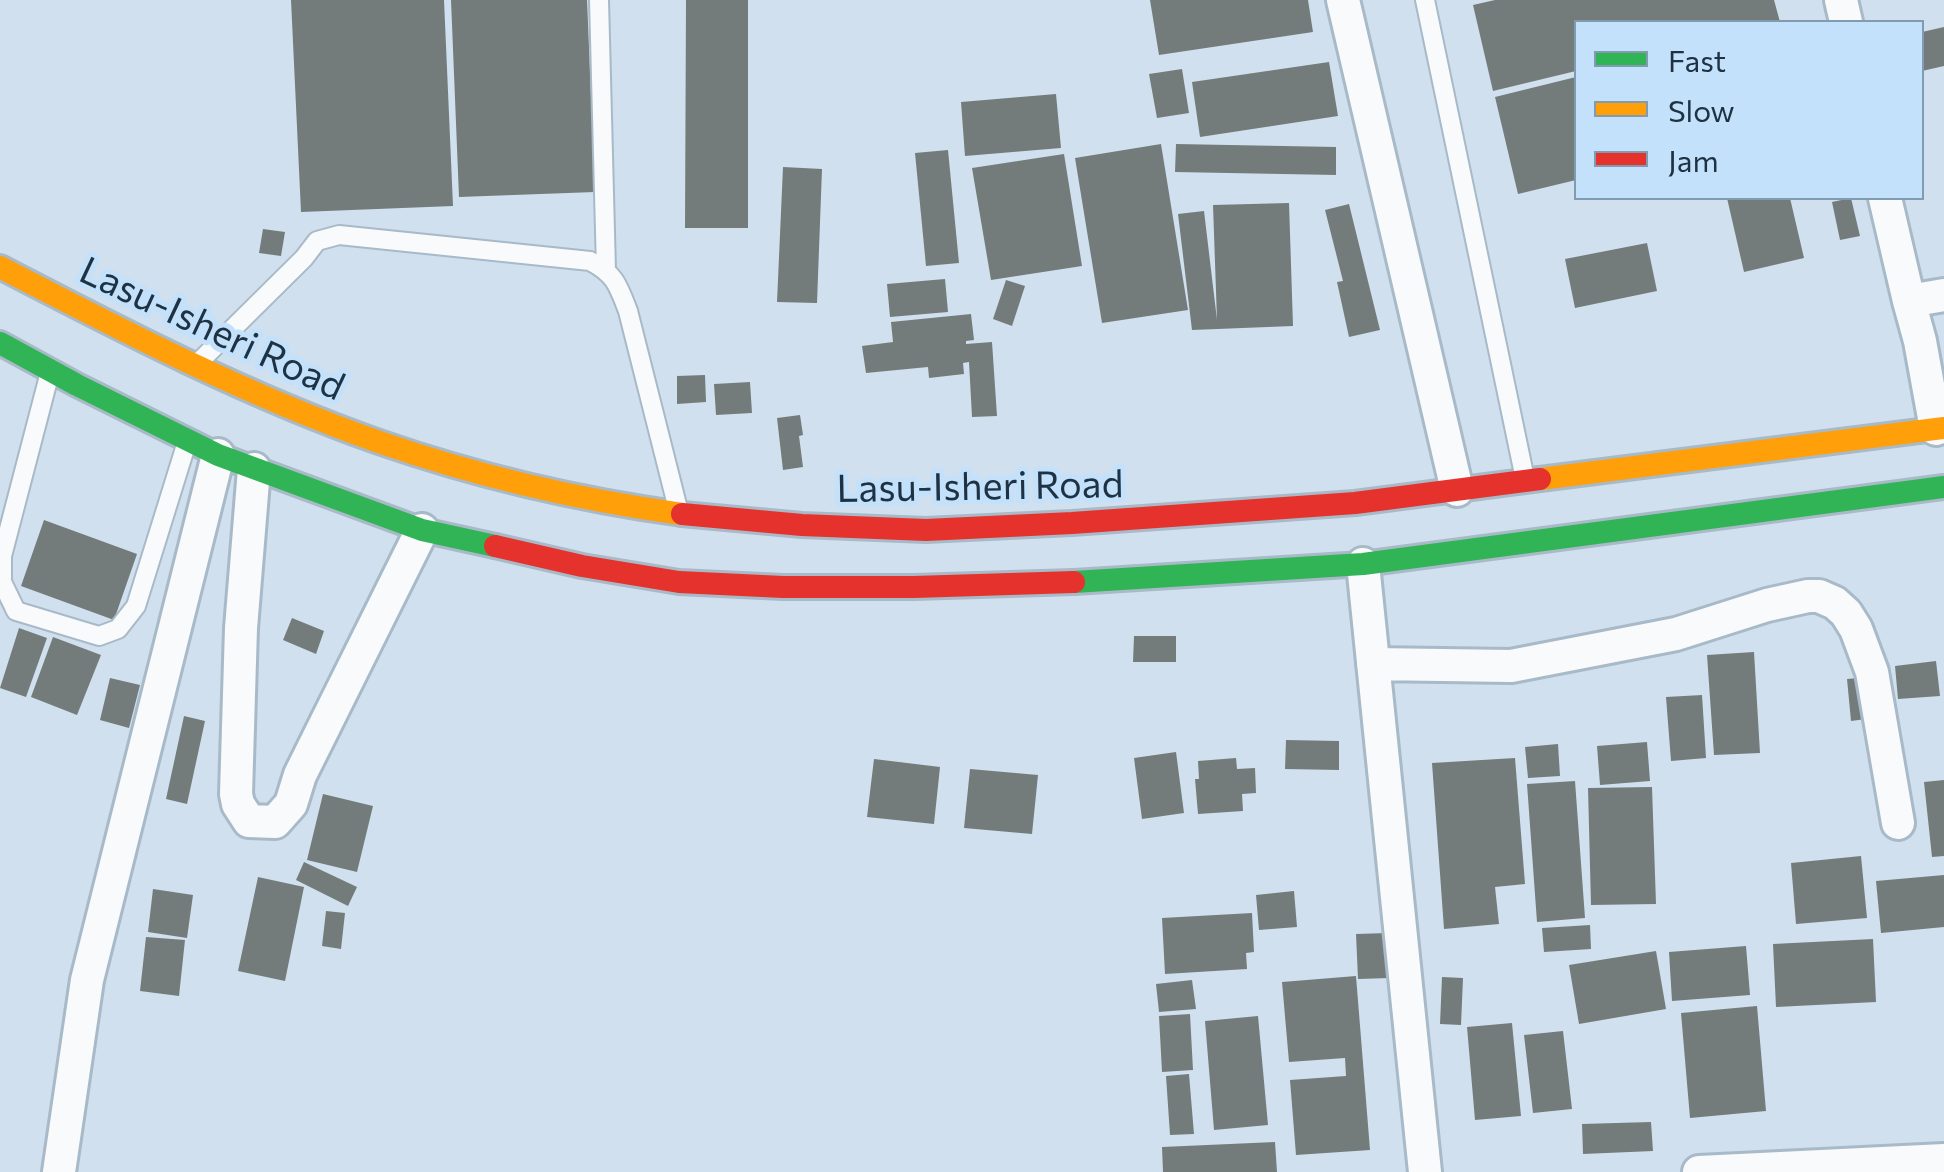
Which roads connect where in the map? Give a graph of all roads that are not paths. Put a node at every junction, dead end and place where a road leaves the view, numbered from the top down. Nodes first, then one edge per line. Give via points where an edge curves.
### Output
1 (599, 0) edge
2 (1343, 0) edge
3 (1426, 0) edge
4 (1885, 200) edge
5 (0, 267) edge
6 (606, 270) junction
7 (1944, 294) edge
8 (1908, 301) junction
9 (0, 343) edge
10 (196, 365) junction
11 (50, 370) junction
12 (1940, 428) edge
13 (187, 440) junction
14 (218, 455) junction
15 (254, 470) junction
16 (1525, 482) junction
17 (1944, 486) edge
18 (1457, 490) junction
19 (680, 514) junction
20 (422, 530) junction
21 (1363, 564) junction
22 (1373, 664) junction
23 (1898, 823) dead end
24 (1944, 1160) edge
25 (60, 1172) edge
26 (1425, 1172) edge
27 (1699, 1172) edge

1 - 6 lane
2 - 18 street
3 - 16 lane
4 - 8 street
5 - 10 main road, Lasu-Isheri Road
6 - 10 lane via 590,261 338,235 317,241
6 - 19 lane via 628,311
7 - 8 street
8 - 12 street
9 - 11 main road
10 - 19 main road, Lasu-Isheri Road via 414,453 589,499
11 - 13 main road
11 - 13 lane via 2,556 2,582 16,611 98,636 118,628 136,606
12 - 16 main road, Lasu-Isheri Road
13 - 14 main road
14 - 15 main road
14 - 25 street via 87,980
15 - 20 main road
15 - 20 street via 236,794 249,821 275,822 291,804
16 - 18 main road, Lasu-Isheri Road
17 - 21 main road
18 - 19 main road, Lasu-Isheri Road via 1355,503 926,530
20 - 21 main road via 660,579 783,587 1072,582
21 - 22 street
22 - 23 street via 1511,666 1676,634 1819,596 1846,614 1872,672
22 - 26 street
24 - 27 street

